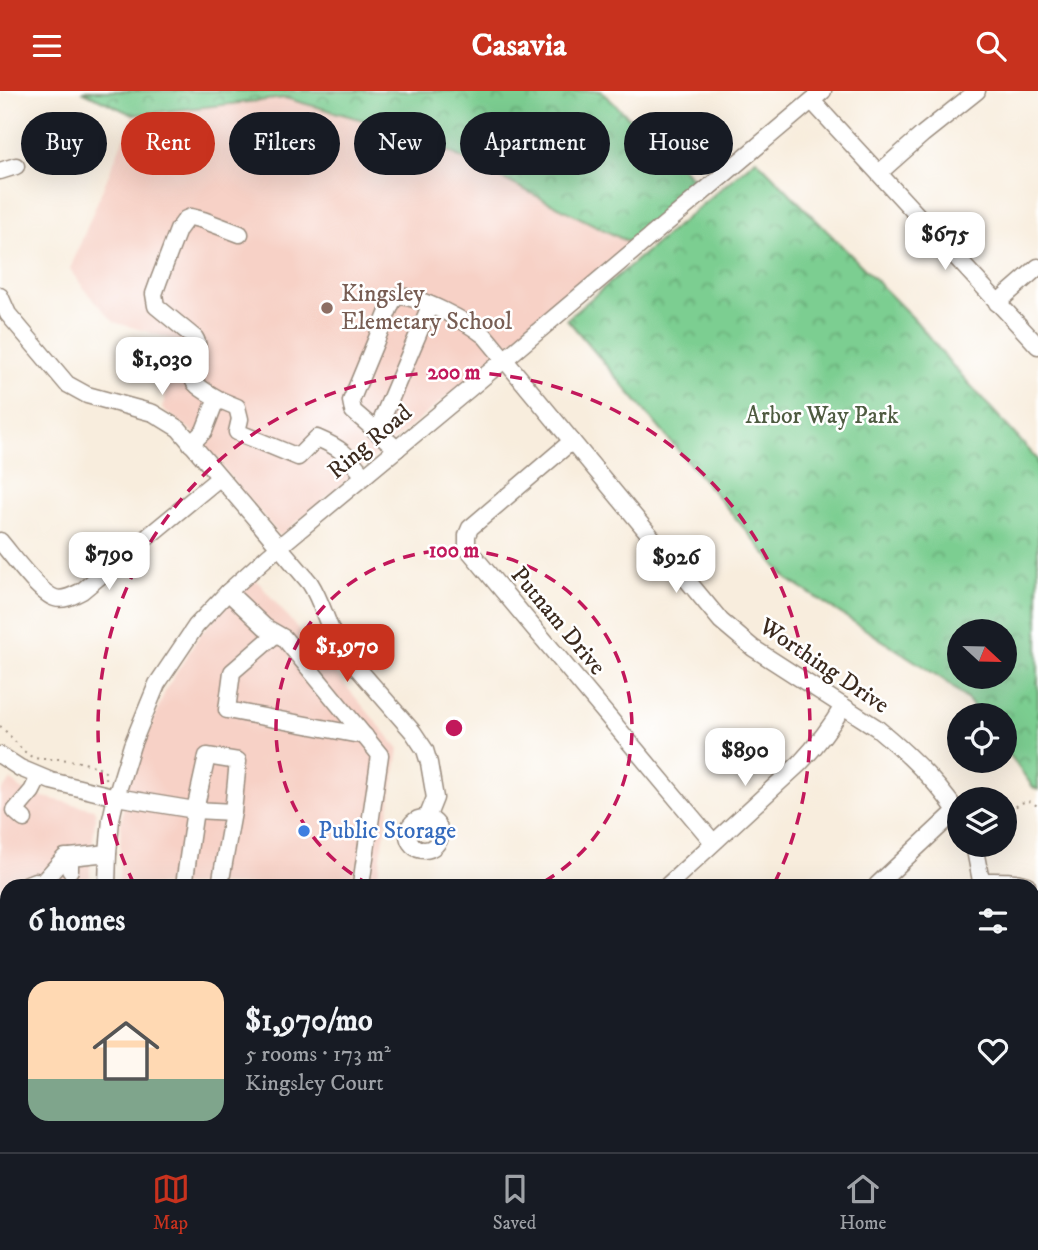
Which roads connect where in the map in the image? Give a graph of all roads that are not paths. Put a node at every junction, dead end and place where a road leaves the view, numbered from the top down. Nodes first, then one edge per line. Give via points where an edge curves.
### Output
1 (976, 91) edge
2 (818, 96) edge
3 (879, 173) junction
4 (240, 234) dead end
5 (1038, 267) edge
6 (0, 296) edge
7 (998, 303) junction
8 (430, 306) junction
9 (1038, 346) edge
10 (504, 361) junction
11 (220, 400) junction
12 (377, 431) junction
13 (572, 440) junction
14 (191, 444) junction
15 (397, 449) junction
16 (364, 476) junction
17 (219, 478) junction
18 (0, 541) edge
19 (280, 546) junction
20 (228, 592) junction
21 (276, 634) junction
22 (843, 706) junction
23 (365, 736) junction
24 (0, 755) edge
25 (39, 777) junction
26 (116, 797) junction
27 (947, 799) edge
28 (195, 810) junction
29 (233, 812) junction
30 (426, 818) dead end
31 (24, 819) dead end
32 (947, 823) edge
33 (713, 842) junction
34 (108, 853) junction
35 (976, 857) edge
36 (45, 879) edge
37 (107, 879) edge
38 (185, 879) edge
39 (221, 879) edge
40 (362, 879) edge
41 (674, 879) edge
42 (884, 879) edge
43 (980, 879) edge

1 - 3 street
2 - 3 street
2 - 10 street, Ring Road
3 - 7 street
4 - 11 street via 203,219 186,219 154,294 156,306 198,343 193,364 196,384
5 - 7 street
6 - 14 street via 8,314 67,384 87,395 153,413 179,429
7 - 9 street
8 - 10 street, Worthing Drive via 474,327
8 - 12 street
8 - 12 street, Worthing Drive via 408,297 398,296 392,302 351,401 354,411
10 - 13 street, Worthing Drive
10 - 15 street, Ring Road
11 - 14 street via 204,431
11 - 16 street via 237,407 237,432 298,457 317,438 345,453
12 - 15 street
13 - 22 street, Worthing Drive via 721,621 753,648
13 - 33 street, Putnam Drive via 470,528 467,548
14 - 17 street
15 - 16 street, Ring Road
16 - 19 street, Ring Road
17 - 18 street via 82,591 67,598 56,599 41,590
17 - 19 street
19 - 20 street, Ring Road
19 - 30 street via 310,583 340,648 425,750 435,798
20 - 21 street
20 - 26 street, Ring Road via 196,626 157,684
21 - 23 street
21 - 23 street via 232,672 227,710
22 - 27 street, Worthing Drive via 907,754
22 - 33 street via 800,763
23 - 40 street via 380,755
24 - 25 street
25 - 26 street
25 - 31 street via 15,811
26 - 28 street
26 - 34 street, Ring Road
28 - 29 street
28 - 29 street via 207,756 238,761
28 - 38 street
29 - 39 street
32 - 42 street
33 - 41 street
34 - 36 street via 64,858
34 - 37 street, Ring Road
35 - 43 street

